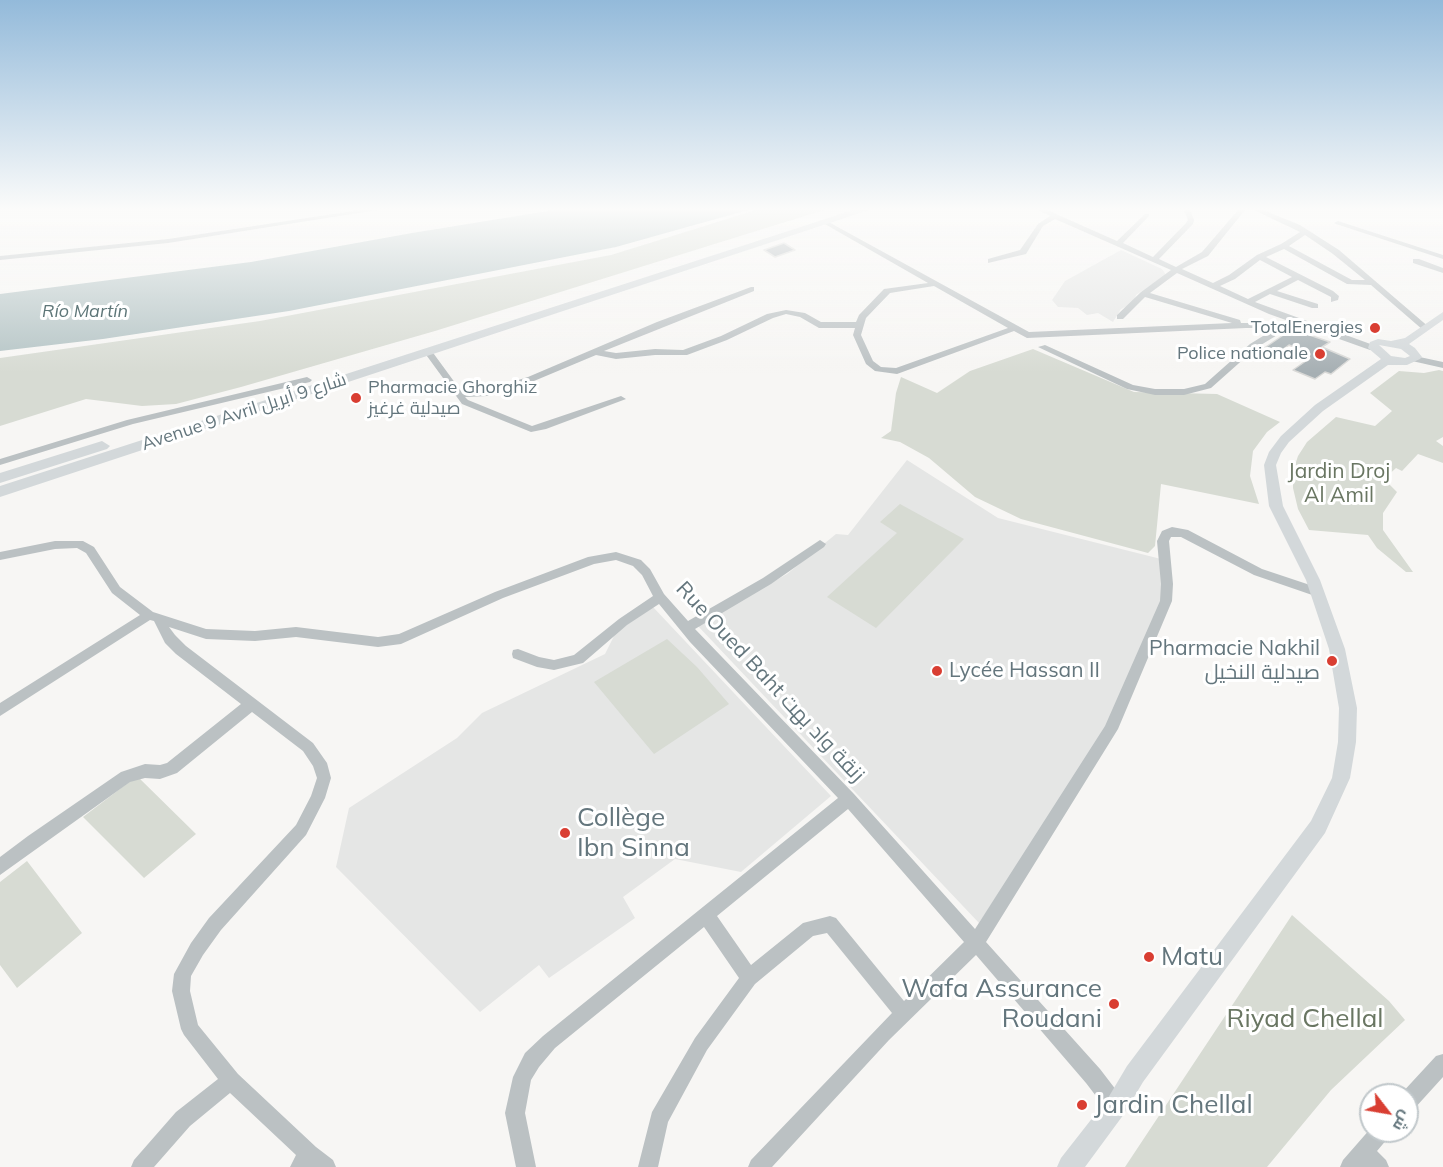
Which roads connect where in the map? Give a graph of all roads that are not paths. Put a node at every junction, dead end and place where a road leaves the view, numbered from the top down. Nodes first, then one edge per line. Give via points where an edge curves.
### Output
1 (667, 264) edge
2 (695, 264) edge
3 (900, 264) edge
4 (1167, 264) edge
5 (1185, 264) edge
6 (1250, 264) edge
7 (1275, 264) edge
8 (1318, 264) edge
9 (1353, 264) edge
10 (1425, 264) edge
11 (1177, 269) junction
12 (1443, 271) edge
13 (1299, 276) junction
14 (1374, 283) junction
15 (934, 284) junction
16 (1213, 286) junction
17 (751, 289) dead end
18 (1270, 291) junction
19 (1144, 294) junction
20 (1334, 300) dead end
21 (1248, 302) junction
22 (1315, 306) dead end
23 (1443, 315) edge
24 (1120, 317) dead end
25 (1292, 324) junction
26 (858, 325) junction
27 (1246, 325) junction
28 (1015, 328) junction
29 (1426, 328) junction
30 (1042, 347) dead end
31 (1412, 351) junction
32 (428, 352) junction
33 (595, 352) junction
34 (1381, 354) junction
35 (1438, 363) edge
36 (307, 380) junction
37 (458, 394) junction
38 (621, 399) dead end
39 (0, 462) edge
40 (0, 478) edge
41 (0, 492) edge
42 (820, 544) dead end
43 (0, 556) edge
44 (1317, 592) junction
45 (660, 597) junction
46 (154, 617) junction
47 (686, 628) junction
48 (518, 654) dead end
49 (250, 705) junction
50 (0, 710) edge
51 (849, 799) junction
52 (0, 867) edge
53 (708, 914) junction
54 (975, 944) junction
55 (749, 978) junction
56 (904, 1014) junction
57 (1443, 1063) edge
58 (231, 1081) junction
59 (1419, 1089) edge
60 (1116, 1106) junction
61 (1370, 1143) edge
62 (1363, 1150) junction
63 (304, 1161) edge
64 (141, 1167) edge
65 (326, 1167) edge
66 (526, 1167) edge
67 (648, 1167) edge
68 (758, 1167) edge
69 (1070, 1167) edge
70 (1350, 1167) edge
71 (1379, 1167) edge

1 - 36 highway, Avenue 9 Avril شارع 9 أبريل
2 - 32 highway, Avenue 9 Avril شارع 9 أبريل
3 - 15 street
4 - 11 street
5 - 11 street
6 - 16 street
7 - 13 street
8 - 14 street via 1350,282
9 - 14 street
10 - 12 street
11 - 16 street
11 - 19 street
13 - 18 street
13 - 20 street via 1335,296
14 - 29 street
15 - 26 street via 887,291 871,305
15 - 28 street
16 - 21 street
17 - 33 street
18 - 21 street
18 - 22 street
19 - 24 street
19 - 27 street
21 - 25 street
23 - 29 main road
25 - 27 street
25 - 30 street via 1253,346 1208,386 1170,393 1130,387
25 - 34 street via 1353,340
26 - 28 street via 857,334 869,362 890,371
26 - 33 street via 819,325 802,315 786,312 684,353 616,356
27 - 28 street via 1027,335
29 - 31 main road
31 - 34 main road via 1407,362
31 - 34 main road via 1395,343 1378,342
31 - 35 street
32 - 37 street
32 - 41 highway, Avenue 9 Avril شارع 9 أبريل
33 - 37 street via 505,388
34 - 44 main road via 1285,439 1270,465 1276,506
36 - 39 street via 130,422
36 - 40 highway, Avenue 9 Avril شارع 9 أبريل
37 - 38 street via 465,402 531,429
42 - 47 street via 767,581
43 - 46 street, Rue Oued Baht زنقة واد بهت via 79,544 90,550 116,590
44 - 54 street via 1258,572 1184,533 1166,534 1166,601 1111,729
44 - 60 main road via 1337,649 1348,708 1341,778 1318,827 1135,1074
45 - 46 street, Rue Oued Baht زنقة واد بهت via 638,563 616,556 592,560 499,595 401,639 378,642 296,632 224,637
45 - 47 street, Rue Oued Baht زنقة واد بهت
45 - 48 street via 578,659 554,665
46 - 49 street via 181,650
46 - 50 street
47 - 51 street, Rue Oued Baht زنقة واد بهت
49 - 52 street via 172,768 137,773 119,782
49 - 58 street via 308,747 320,763 324,778 301,830 215,924 183,974 181,991 190,1029
51 - 53 street
51 - 54 street, Rue Oued Baht زنقة واد بهت
53 - 55 street
53 - 66 street via 532,1060 522,1077 515,1113
54 - 56 street
54 - 60 street, Rue Oued Baht زنقة واد بهت
55 - 56 street via 809,929 830,924
55 - 67 street via 702,1044 659,1119
56 - 68 street
57 - 59 street
58 - 63 street
58 - 64 street via 183,1119
60 - 69 main road
61 - 62 street
62 - 70 street
62 - 71 street
63 - 65 street

